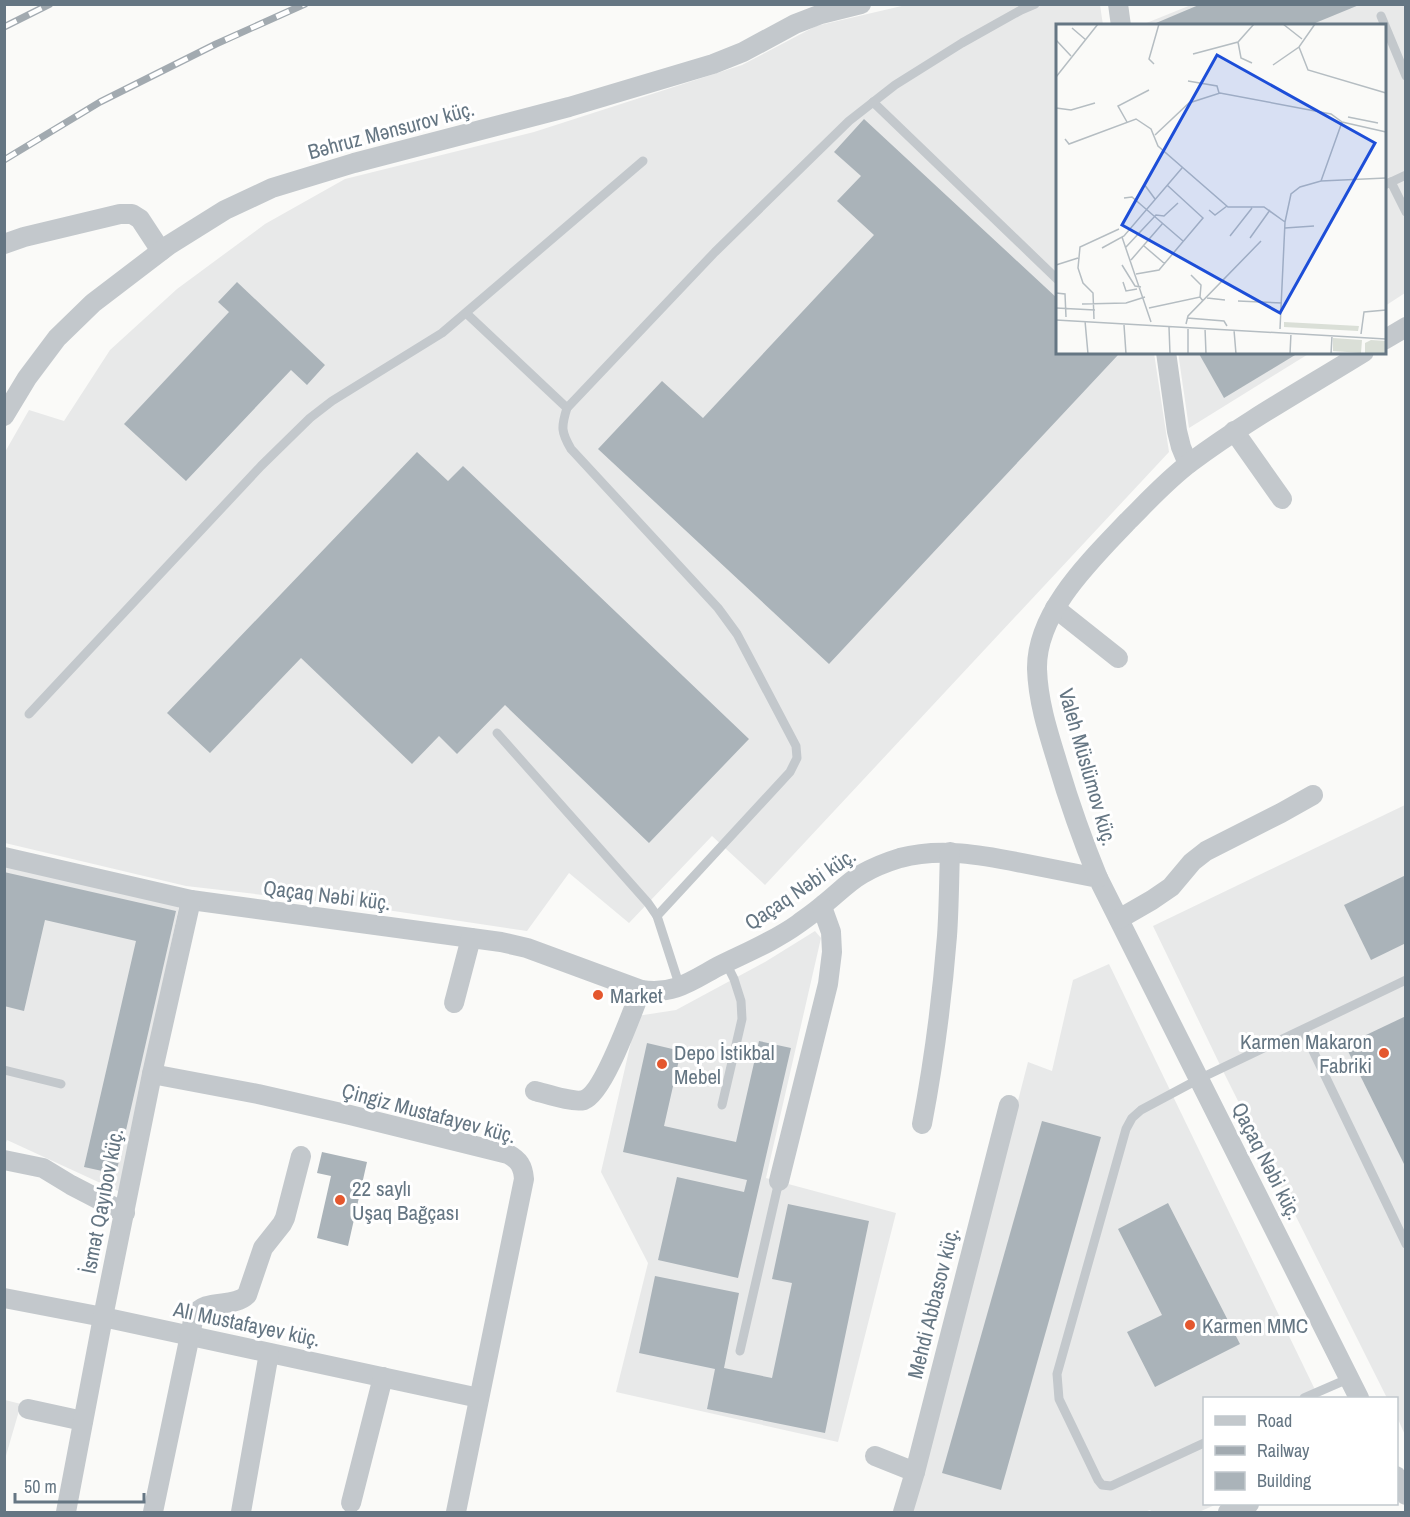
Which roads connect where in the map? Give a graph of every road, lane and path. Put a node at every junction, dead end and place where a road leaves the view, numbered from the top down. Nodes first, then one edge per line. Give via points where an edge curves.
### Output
1 (861, 4) edge
2 (1035, 4) edge
3 (1118, 4) edge
4 (1381, 16) dead end
5 (1121, 24) edge
6 (1384, 24) edge
7 (1386, 28) edge
8 (1406, 76) edge
9 (873, 102) junction
10 (643, 161) dead end
11 (1406, 175) edge
12 (1388, 184) edge
13 (1406, 212) edge
14 (4, 244) edge
15 (161, 251) junction
16 (1056, 278) edge
17 (466, 314) junction
18 (1406, 327) edge
19 (1386, 339) edge
20 (1166, 354) edge
21 (1361, 354) edge
22 (567, 408) junction
23 (4, 416) edge
24 (1234, 431) junction
25 (1188, 464) junction
26 (1282, 499) dead end
27 (1055, 608) junction
28 (1118, 658) dead end
29 (29, 714) dead end
30 (497, 733) dead end
31 (1313, 795) dead end
32 (950, 852) junction
33 (4, 857) edge
34 (1098, 878) junction
35 (190, 900) junction
36 (822, 907) junction
37 (657, 916) junction
38 (1119, 919) junction
39 (471, 938) junction
40 (726, 963) junction
41 (1406, 980) edge
42 (680, 987) junction
43 (641, 990) junction
44 (454, 1003) dead end
45 (1303, 1030) junction
46 (4, 1070) edge
47 (152, 1074) junction
48 (1199, 1079) junction
49 (61, 1084) dead end
50 (535, 1091) dead end
51 (1009, 1105) dead end
52 (722, 1106) dead end
53 (921, 1124) dead end
54 (301, 1156) dead end
55 (4, 1160) edge
56 (779, 1181) joint
57 (125, 1213) junction
58 (1406, 1244) edge
59 (4, 1298) edge
60 (103, 1317) junction
61 (189, 1337) junction
62 (740, 1351) dead end
63 (270, 1353) junction
64 (383, 1377) junction
65 (1350, 1378) junction
66 (1306, 1397) edge
67 (1359, 1397) edge
68 (479, 1398) junction
69 (28, 1409) dead end
70 (83, 1421) junction
71 (1203, 1443) edge
72 (875, 1456) dead end
73 (915, 1472) junction
74 (1398, 1480) edge
75 (1406, 1495) edge
76 (351, 1503) dead end
77 (1244, 1505) edge
78 (66, 1512) edge
79 (153, 1512) edge
80 (241, 1512) edge
81 (456, 1512) edge
82 (903, 1512) edge
83 (1228, 1512) edge

1 - 15 street, Bəhruz Mənsurov küç. via 795,24 713,64 272,188 225,210
2 - 9 lane via 962,43
3 - 5 street
4 - 6 lane
7 - 8 lane
9 - 16 lane
9 - 22 lane via 715,252
10 - 17 lane
11 - 12 lane
12 - 13 lane
14 - 15 street via 132,214 140,219
15 - 23 street, Bəhruz Mənsurov küç. via 93,303 57,338
17 - 22 lane
17 - 29 lane via 310,418
18 - 19 street
20 - 25 street via 1180,447
21 - 24 street, Valeh Müslümov küç.
22 - 37 lane via 563,436 571,449 718,608 737,634 796,746 797,758 790,772
24 - 25 street, Valeh Müslümov küç.
24 - 26 street
25 - 27 street, Valeh Müslümov küç. via 1089,562
27 - 28 street
27 - 34 street, Valeh Müslümov küç. via 1039,652 1042,710 1072,811
30 - 37 lane
31 - 38 street via 1206,850 1171,887
32 - 34 street, Qaçaq Nəbi küç.
32 - 36 street, Qaçaq Nəbi küç. via 879,865 861,874
32 - 53 street via 939,1016
33 - 35 street, Qaçaq Nəbi küç.
34 - 38 street, Qaçaq Nəbi küç.
35 - 39 street, Qaçaq Nəbi küç.
35 - 47 street, İsmət Qayıbov küç.
36 - 40 street, Qaçaq Nəbi küç. via 776,939
36 - 56 street via 831,932 828,984
37 - 42 lane
38 - 48 street, Qaçaq Nəbi küç.
39 - 43 street, Qaçaq Nəbi küç. via 527,948
39 - 44 street
40 - 42 street, Qaçaq Nəbi küç.
40 - 52 lane via 741,1000 742,1019
41 - 45 lane
42 - 43 street, Qaçaq Nəbi küç. via 655,992
43 - 50 street via 605,1076 590,1096 575,1100
45 - 48 lane
45 - 58 lane
46 - 49 lane
47 - 57 street, İsmət Qayıbov küç.
47 - 68 street, Çingiz Mustafayev küç. via 350,1115 517,1159 525,1179
48 - 65 street, Qaçaq Nəbi küç.
48 - 71 lane via 1141,1110 1126,1129 1058,1374 1059,1399 1102,1485 1111,1485
51 - 73 street, Mehdi Abbasov küç.
54 - 61 street via 285,1218 263,1248 248,1295 242,1301 197,1311
55 - 57 street via 43,1168
56 - 62 lane
57 - 60 street, İsmət Qayıbov küç.
59 - 60 street, Alı Mustafayev küç.
60 - 61 street, Alı Mustafayev küç.
60 - 70 street, İsmət Qayıbov küç.
61 - 63 street, Alı Mustafayev küç.
61 - 79 street
63 - 64 street, Alı Mustafayev küç.
63 - 80 street
64 - 68 street, Alı Mustafayev küç.
64 - 76 street
65 - 66 lane
65 - 67 street, Qaçaq Nəbi küç.
68 - 81 street, Çingiz Mustafayev küç.
69 - 70 street
70 - 78 street, İsmət Qayıbov küç.
72 - 73 street
73 - 82 street, Mehdi Abbasov küç.
74 - 75 street
77 - 83 street

